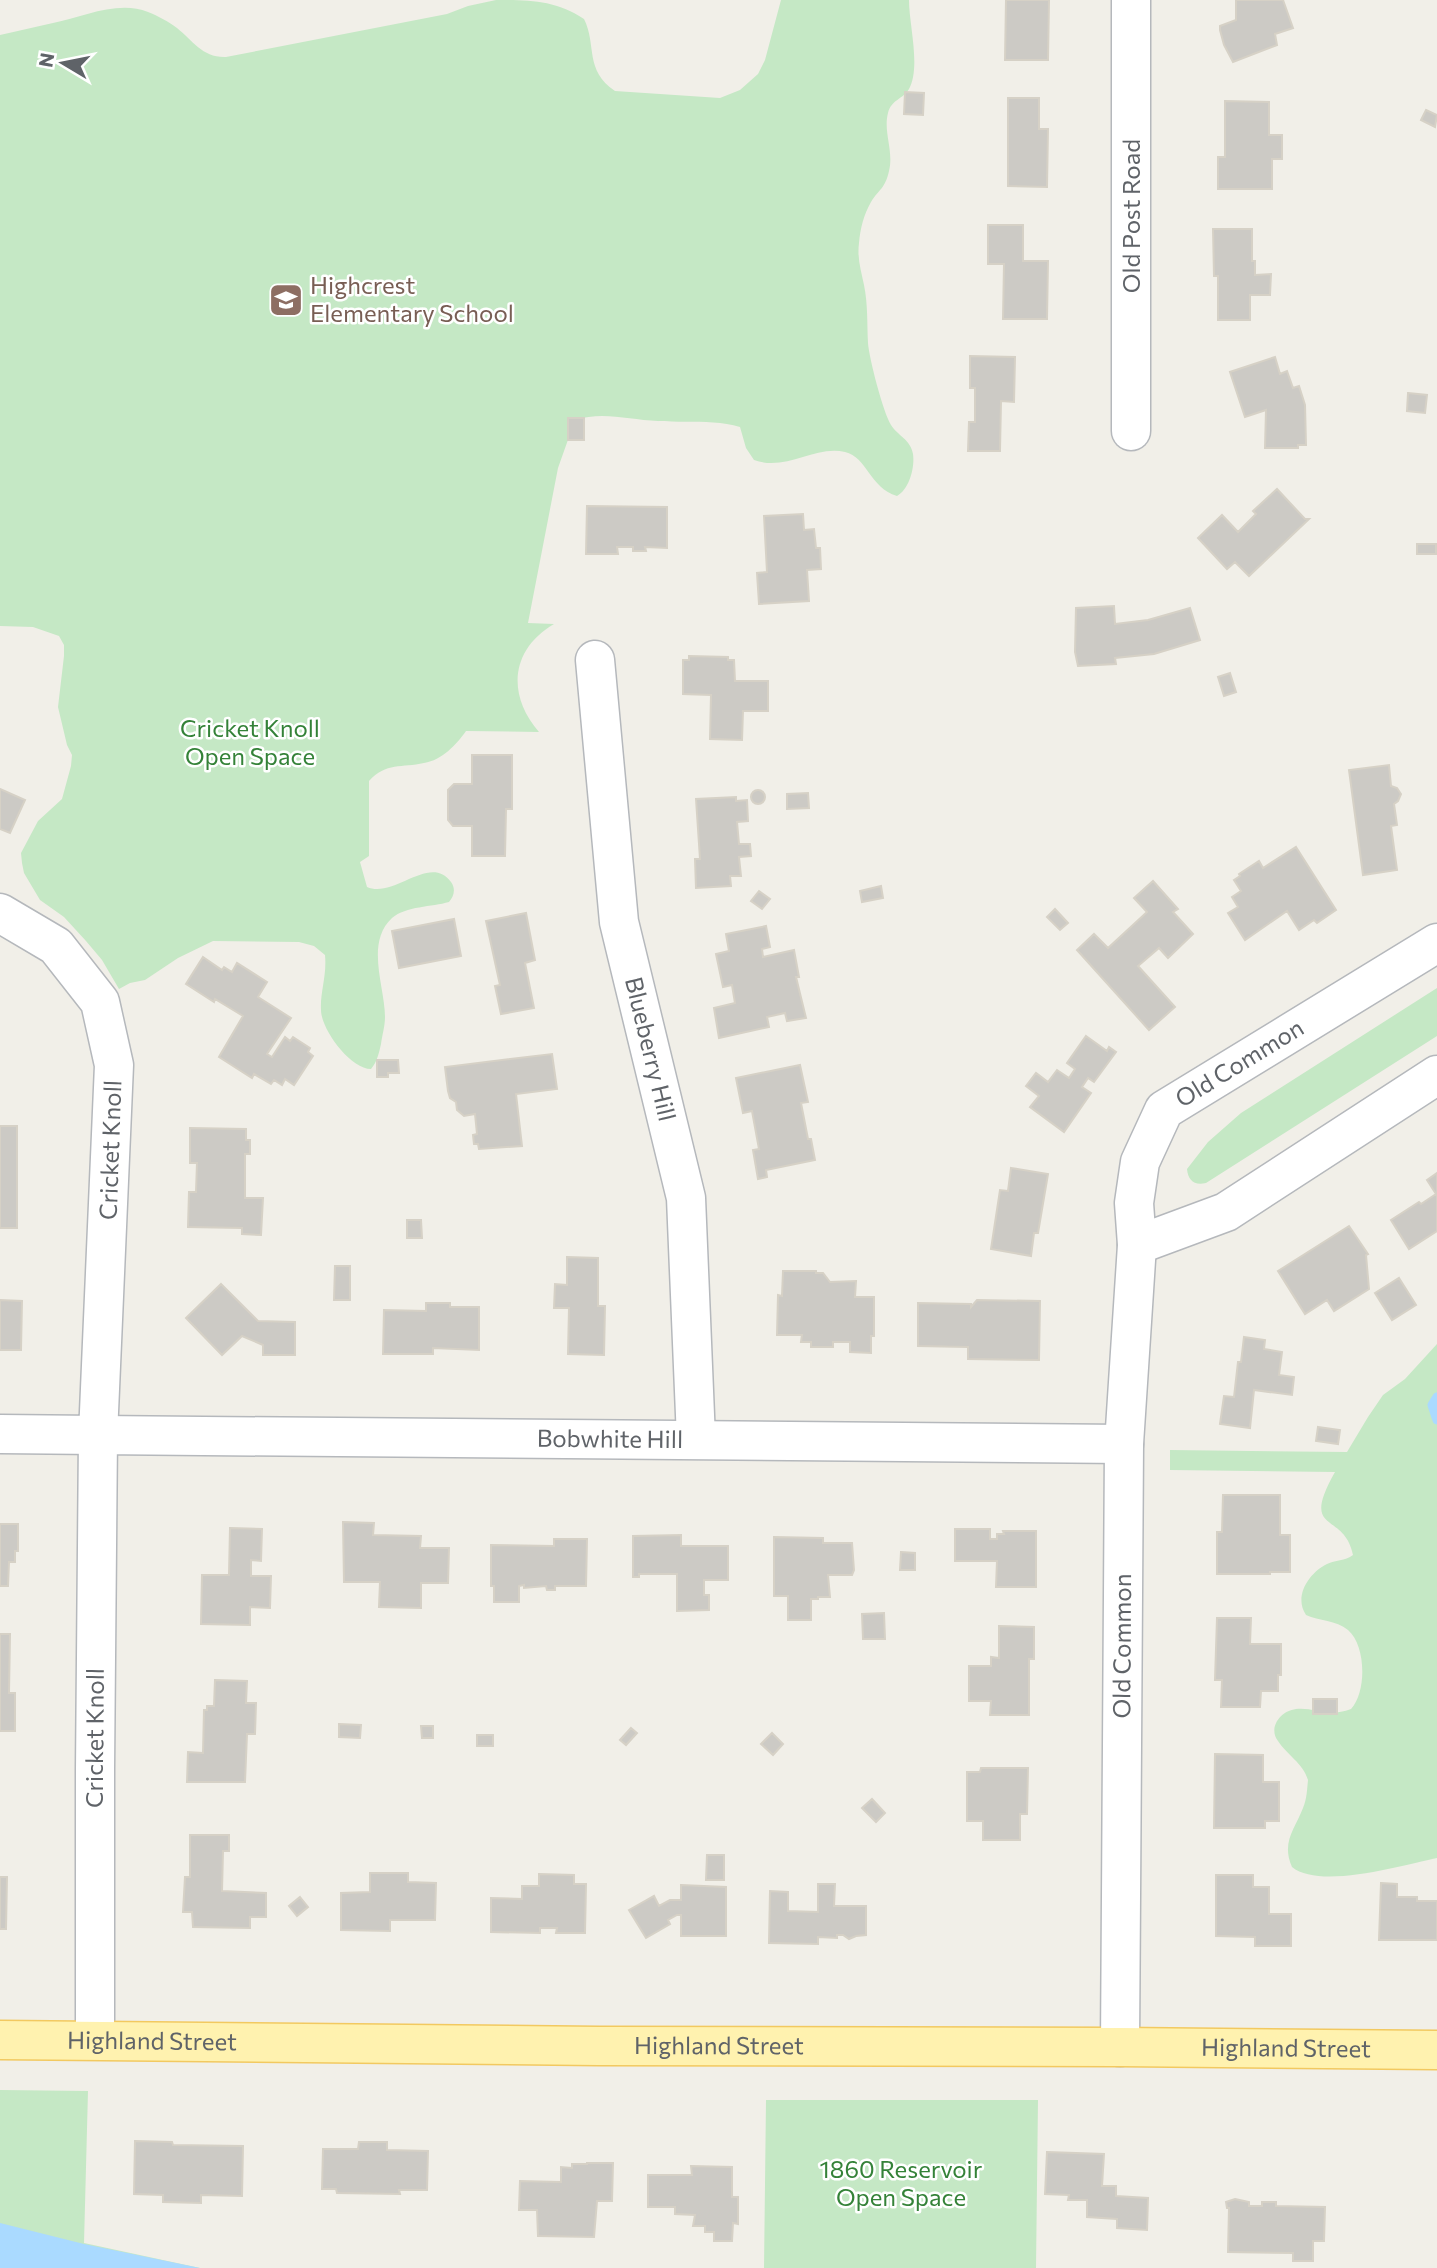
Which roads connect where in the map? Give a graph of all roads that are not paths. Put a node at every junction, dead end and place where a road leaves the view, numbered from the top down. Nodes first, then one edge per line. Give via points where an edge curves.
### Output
1 (1131, 0) edge
2 (1131, 431) dead end
3 (595, 660) dead end
4 (0, 913) edge
5 (1437, 943) edge
6 (1437, 1075) edge
7 (1137, 1245) junction
8 (0, 1434) edge
9 (98, 1436) junction
10 (696, 1439) junction
11 (1124, 1444) junction
12 (96, 2039) junction
13 (0, 2040) edge
14 (1120, 2047) junction
15 (1437, 2050) edge

1 - 2 street, Old Post Road
3 - 10 street, Blueberry Hill via 618,922 686,1198
4 - 9 street, Cricket Knoll via 56,946 100,1002 114,1065
5 - 7 street, Old Common via 1164,1110 1140,1162 1134,1203
6 - 7 street via 1226,1212
7 - 11 street, Old Common
8 - 9 street
9 - 10 street, Bobwhite Hill
9 - 12 street, Cricket Knoll
10 - 11 street, Bobwhite Hill
11 - 14 street, Old Common
12 - 13 main road, Highland Street
12 - 14 main road, Highland Street
14 - 15 main road, Highland Street

